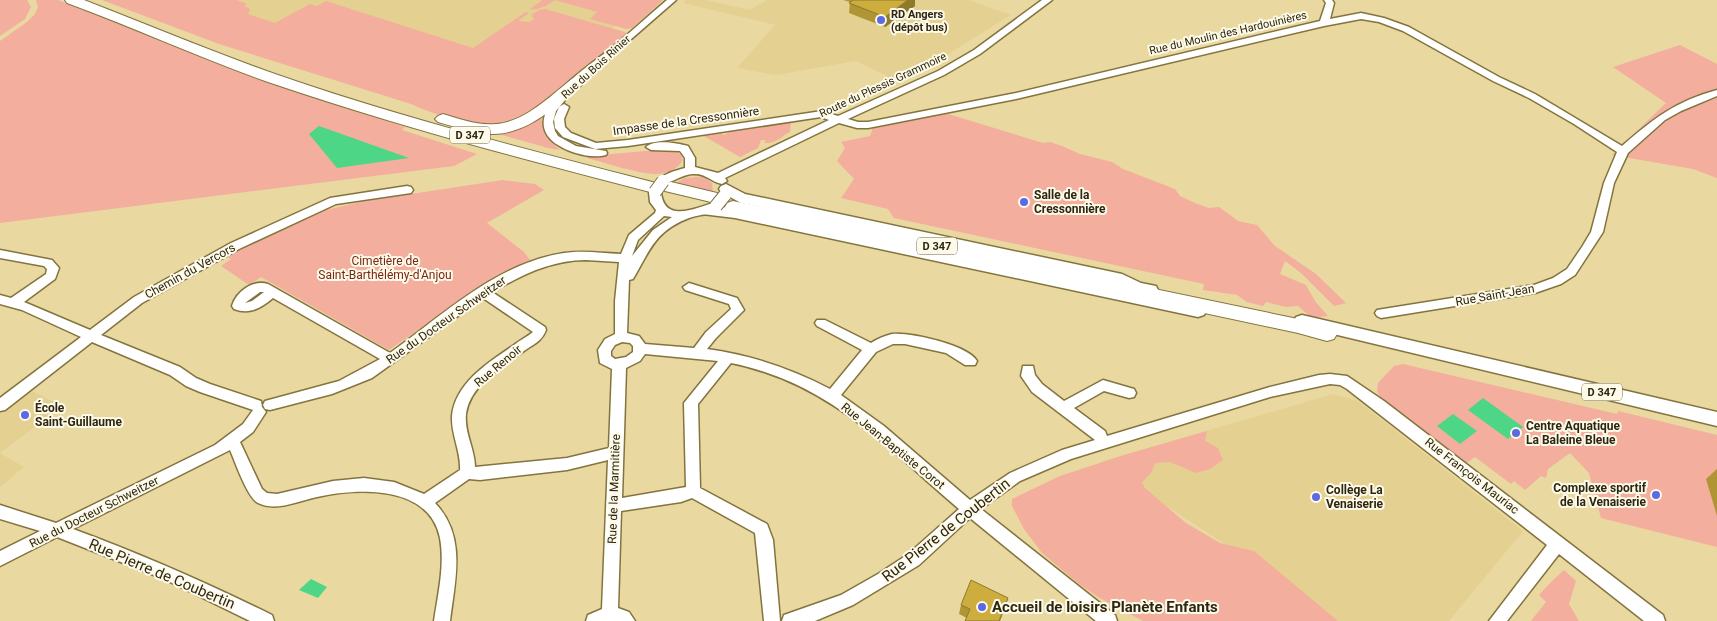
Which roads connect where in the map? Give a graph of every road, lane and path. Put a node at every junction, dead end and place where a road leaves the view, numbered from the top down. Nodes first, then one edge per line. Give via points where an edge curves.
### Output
1 (72, 0) edge
2 (90, 0) edge
3 (672, 0) edge
4 (1048, 0) edge
5 (1328, 0) edge
6 (1324, 23) junction
7 (290, 77) junction
8 (577, 82) junction
9 (1717, 94) edge
10 (564, 107) dead end
11 (421, 114) junction
12 (842, 119) junction
13 (1623, 151) junction
14 (690, 170) junction
15 (661, 189) junction
16 (407, 190) dead end
17 (720, 198) junction
18 (685, 216) junction
19 (0, 254) edge
20 (626, 259) junction
21 (689, 287) dead end
22 (1138, 288) joint
23 (623, 290) junction
24 (273, 292) dead end
25 (484, 293) junction
26 (0, 299) edge
27 (13, 303) junction
28 (1381, 313) dead end
29 (821, 323) dead end
30 (1327, 334) junction
31 (90, 336) junction
32 (621, 337) junction
33 (640, 349) junction
34 (871, 349) junction
35 (699, 352) junction
36 (728, 357) junction
37 (389, 360) junction
38 (970, 361) dead end
39 (619, 365) junction
40 (1488, 366) junction
41 (1028, 370) dead end
42 (1270, 392) joint
43 (1129, 393) dead end
44 (832, 397) junction
45 (0, 406) edge
46 (262, 407) junction
47 (1064, 407) junction
48 (1717, 419) edge
49 (233, 441) junction
50 (1104, 443) junction
51 (615, 453) junction
52 (468, 473) junction
53 (693, 491) junction
54 (425, 502) junction
55 (614, 505) junction
56 (970, 509) junction
57 (0, 512) edge
58 (57, 530) junction
59 (1557, 544) junction
60 (0, 560) edge
61 (610, 614) junction
62 (266, 621) edge
63 (442, 621) edge
64 (594, 621) edge
65 (627, 621) edge
66 (772, 621) edge
67 (790, 621) edge
68 (1109, 621) edge
69 (1497, 621) edge
70 (1657, 621) edge

1 - 15 highway via 226,61 366,109 372,114 543,166 636,190
2 - 7 highway, D 347
3 - 8 street, Rue du Bois Rinier
4 - 12 street, Route du Plessis Grammoire via 962,62
5 - 6 street
6 - 12 street, Rue du Moulin des Hardouinières via 1016,96 868,125
6 - 13 street, Rue du Moulin des Hardouinières via 1361,16 1406,29 1547,105
7 - 11 highway
7 - 15 highway, D 347 via 443,127
8 - 11 highway via 528,118 508,127 480,127
8 - 14 street, Rue du Bois Rinier via 552,109 548,124 556,138 574,150 589,153 678,146 688,152
9 - 13 street, Rue Saint-Jean via 1661,118
10 - 12 street, Impasse de la Cressonnière via 559,119 560,128 567,136 595,146 822,114
11 - 15 highway via 487,135 648,176
12 - 17 street, Route du Plessis Grammoire via 786,143
13 - 28 street, Rue Saint-Jean via 1609,182 1596,232 1571,272 1535,289
14 - 15 street
14 - 17 street via 710,173
15 - 17 highway, D 347
15 - 18 street via 676,215
15 - 20 street via 657,219 632,240
16 - 31 street, Chemin du Vercors via 334,201 235,246 147,295
17 - 18 street, Route du Plessis Grammoire
17 - 22 highway, D 347
17 - 30 highway, D 347
17 - 30 main road via 735,213 1119,296
18 - 23 street via 663,226 646,243
19 - 27 street via 41,261 53,268 51,276
20 - 23 street
20 - 25 street, Rue du Docteur Schweitzer via 589,255 556,259 520,271
21 - 35 street via 733,301 738,310
22 - 40 main road, D 347 via 1433,350
23 - 32 street
24 - 37 street
25 - 37 street, Rue du Docteur Schweitzer
25 - 52 street, Rue Renoir via 540,330 537,336 481,378 462,403 458,425 467,449
26 - 27 street
27 - 31 street
29 - 34 street
30 - 40 main road
31 - 45 street, Chemin du Vercors
31 - 46 street via 175,371 190,382
32 - 33 street via 634,339
32 - 39 street via 610,342 603,354 608,362
33 - 35 street, Rue Jean-Baptiste Corot
33 - 39 street via 631,362
34 - 38 street via 882,342 904,339 949,349
34 - 44 street
35 - 36 street, Rue Jean-Baptiste Corot
36 - 44 street, Rue Jean-Baptiste Corot via 776,370
36 - 53 street via 691,402
37 - 46 street, Rue du Docteur Schweitzer via 334,389
39 - 51 street, Rue de la Marmitière
40 - 48 main road, D 347
41 - 47 street via 1028,376 1037,388
42 - 50 street, Rue Pierre de Coubertin
42 - 59 street, Rue François Mauriac via 1330,378 1352,385
43 - 47 street via 1103,386
44 - 56 street, Rue Jean-Baptiste Corot
46 - 49 street, Rue du Docteur Schweitzer via 252,424
47 - 50 street via 1100,435
49 - 54 street via 256,493 262,498 280,500 324,489 365,485 399,489
49 - 58 street, Rue du Docteur Schweitzer
50 - 56 street, Rue Pierre de Coubertin via 1067,454 1015,477
51 - 52 street via 567,464
51 - 55 street, Rue de la Marmitière
52 - 54 street
53 - 55 street via 681,496
53 - 66 street via 762,530
54 - 63 street via 447,537
55 - 61 street, Rue de la Marmitière
56 - 67 street, Rue Pierre de Coubertin via 913,560 884,579 847,600
56 - 68 street, Rue Jean-Baptiste Corot
57 - 58 street, Rue Pierre de Coubertin
58 - 60 street, Rue du Docteur Schweitzer
58 - 62 street, Rue Pierre de Coubertin via 208,591
59 - 69 street
59 - 70 street, Rue François Mauriac
61 - 64 street
61 - 65 street

